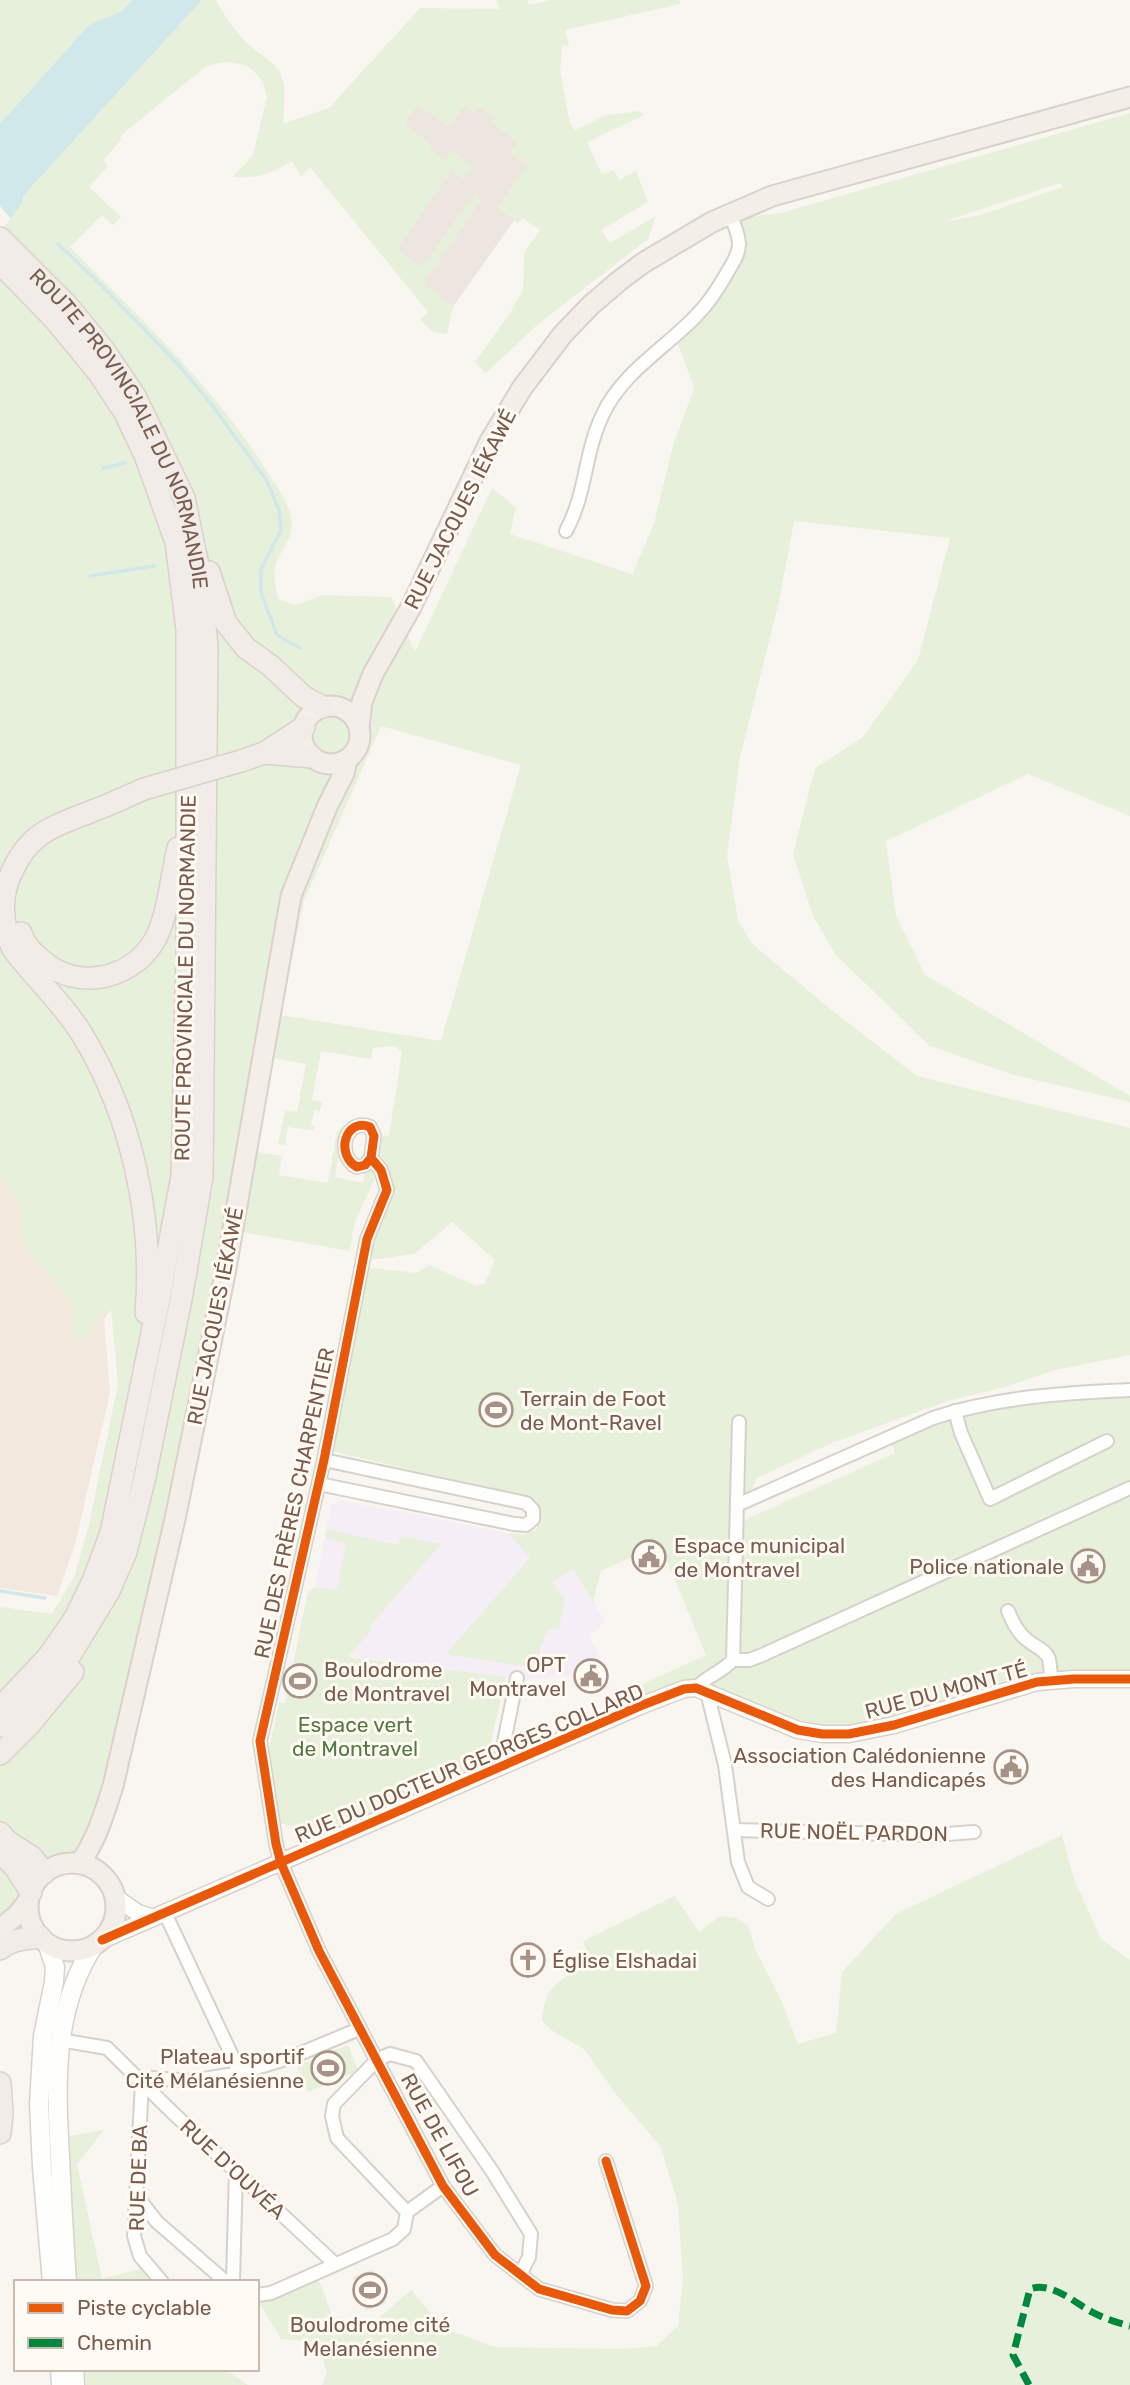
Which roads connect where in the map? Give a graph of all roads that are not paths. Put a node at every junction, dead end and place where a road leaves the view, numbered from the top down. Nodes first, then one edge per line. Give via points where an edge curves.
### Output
1 (1130, 88) edge
2 (1130, 97) edge
3 (957, 145) junction
4 (730, 213) junction
5 (1, 239) edge
6 (0, 263) edge
7 (184, 499) junction
8 (566, 531) dead end
9 (373, 674) junction
10 (330, 707) junction
11 (359, 726) junction
12 (303, 727) junction
13 (264, 753) junction
14 (316, 760) junction
15 (347, 760) junction
16 (144, 789) junction
17 (327, 807) junction
18 (186, 808) junction
19 (371, 1158) dead end
20 (1130, 1390) edge
21 (137, 1411) junction
22 (955, 1411) junction
23 (738, 1422) dead end
24 (1107, 1441) dead end
25 (324, 1460) junction
26 (319, 1484) junction
27 (1130, 1488) edge
28 (737, 1505) junction
29 (109, 1591) junction
30 (1008, 1611) dead end
31 (733, 1660) junction
32 (517, 1678) dead end
33 (1130, 1679) edge
34 (1051, 1681) junction
35 (696, 1688) junction
36 (712, 1693) junction
37 (0, 1708) edge
38 (0, 1726) edge
39 (0, 1754) edge
40 (499, 1767) junction
41 (101, 1826) junction
42 (735, 1830) junction
43 (974, 1832) dead end
44 (0, 1833) edge
45 (0, 1853) edge
46 (80, 1863) junction
47 (281, 1863) junction
48 (44, 1873) junction
49 (103, 1875) junction
50 (30, 1896) junction
51 (115, 1896) junction
52 (768, 1899) dead end
53 (158, 1915) junction
54 (0, 1929) edge
55 (43, 1940) junction
56 (98, 1942) junction
57 (0, 1948) edge
58 (359, 2029) junction
59 (60, 2040) junction
60 (377, 2059) junction
61 (240, 2073) junction
62 (142, 2082) junction
63 (0, 2083) edge
64 (0, 2133) edge
65 (606, 2161) dead end
66 (236, 2170) junction
67 (443, 2186) junction
68 (136, 2195) junction
69 (407, 2212) junction
70 (334, 2263) junction
71 (521, 2273) junction
72 (52, 2280) edge
73 (67, 2280) edge
74 (160, 2280) edge
75 (224, 2280) edge
76 (233, 2280) edge
77 (259, 2295) edge

1 - 3 main road, RUE JACQUES IÉKAWÉ
2 - 3 main road, RUE JACQUES IÉKAWÉ
3 - 4 main road, RUE JACQUES IÉKAWÉ via 789,191
4 - 8 street via 739,242 737,255 714,296 651,356 603,412 576,513
4 - 9 main road, RUE JACQUES IÉKAWÉ via 643,263 591,304 522,388 490,441 411,607
5 - 7 highway, ROUTE PROVINCIALE DU NORMANDIE via 68,306 104,351 135,396
6 - 18 highway, ROUTE PROVINCIALE DU NORMANDIE via 56,321 125,413 163,502 176,542 187,629
7 - 10 highway via 226,623 259,660 304,697
7 - 29 highway, ROUTE PROVINCIALE DU NORMANDIE via 200,575 207,646 202,1177 161,1403 127,1552
9 - 10 main road, RUE JACQUES IÉKAWÉ
9 - 11 main road, RUE JACQUES IÉKAWÉ
10 - 11 main road via 351,713
10 - 12 main road via 311,715
11 - 15 main road via 359,745
12 - 13 highway
12 - 14 main road via 303,743
13 - 14 highway
13 - 16 highway, bridge
14 - 15 main road via 328,764
14 - 17 main road
15 - 17 main road, RUE JACQUES IÉKAWÉ
16 - 18 highway via 101,819 42,848 17,890 14,906 23,939 32,952 65,975 83,980 107,977 136,963 153,944 162,923
16 - 21 highway via 62,821 37,837 13,869 3,914 13,949 82,1035 109,1086 127,1135 146,1231 148,1266
17 - 41 main road, RUE JACQUES IÉKAWÉ via 291,896 225,1275 175,1519
18 - 21 highway, ROUTE PROVINCIALE DU NORMANDIE via 182,1176
19 - 25 street, RUE DES FRÈRES CHARPENTIER via 381,1170 387,1191 367,1239
20 - 22 street via 1021,1398
21 - 37 highway, ROUTE PROVINCIALE DU NORMANDIE via 111,1533 93,1581 48,1657
22 - 24 street via 990,1499
22 - 28 street
23 - 28 street
25 - 26 street, RUE DES FRÈRES CHARPENTIER
25 - 26 street via 526,1503 533,1510 533,1519 526,1525 514,1524
26 - 47 street, RUE DES FRÈRES CHARPENTIER via 260,1741
27 - 31 street, RUE DU DOCTEUR GEORGES COLLARD via 760,1656
28 - 31 street
29 - 38 highway via 69,1657
29 - 39 highway via 80,1663
30 - 34 street via 1026,1639 1045,1650 1051,1661
31 - 35 street, RUE DU DOCTEUR GEORGES COLLARD
32 - 40 street
33 - 34 street, RUE DU MONT TÉ
34 - 36 street, RUE DU MONT TÉ via 849,1734 798,1730
35 - 36 street, RUE DU MONT TÉ
35 - 40 street, RUE DU DOCTEUR GEORGES COLLARD via 640,1706
36 - 42 street via 709,1700
40 - 47 street, RUE DU DOCTEUR GEORGES COLLARD
41 - 46 main road, RUE JACQUES IÉKAWÉ
41 - 49 main road, RUE JACQUES IÉKAWÉ
42 - 43 street, RUE NOËL PARDON
42 - 52 street via 738,1862 748,1887
44 - 48 highway via 32,1857
45 - 50 highway via 15,1867
46 - 48 main road via 64,1863
46 - 49 main road
47 - 53 street, RUE DU DOCTEUR GEORGES COLLARD
47 - 58 street, RUE DE LIFOU
48 - 50 main road
49 - 51 main road
50 - 54 main road
50 - 55 main road via 29,1914
51 - 53 street via 126,1906
51 - 56 main road via 114,1920
53 - 56 street, RUE DU DOCTEUR GEORGES COLLARD
53 - 61 street
55 - 56 main road via 69,1951
55 - 57 highway via 20,1939
55 - 72 main road via 55,1967 43,2036 39,2104
56 - 59 main road via 74,1982
58 - 60 street, RUE DE LIFOU
58 - 61 street
59 - 62 street, RUE D'OUVÉA via 107,2048
59 - 73 main road via 57,2107
60 - 67 street, RUE DE LIFOU
60 - 69 street via 334,2104 334,2130
60 - 71 street via 390,2054 416,2061 492,2171 531,2234 529,2257
61 - 62 street via 192,2081 151,2078
62 - 66 street, RUE D'OUVÉA
62 - 68 street, RUE DE BA
63 - 64 highway
65 - 71 street, RUE DE LIFOU via 646,2286 640,2301 627,2311 612,2310 539,2289
66 - 70 street, RUE D'OUVÉA
66 - 76 street
67 - 69 street
67 - 71 street, RUE DE LIFOU via 495,2255
68 - 74 street, RUE DE BA via 134,2236 140,2256
68 - 75 street via 157,2222
69 - 70 street via 404,2229 393,2239
70 - 77 street

